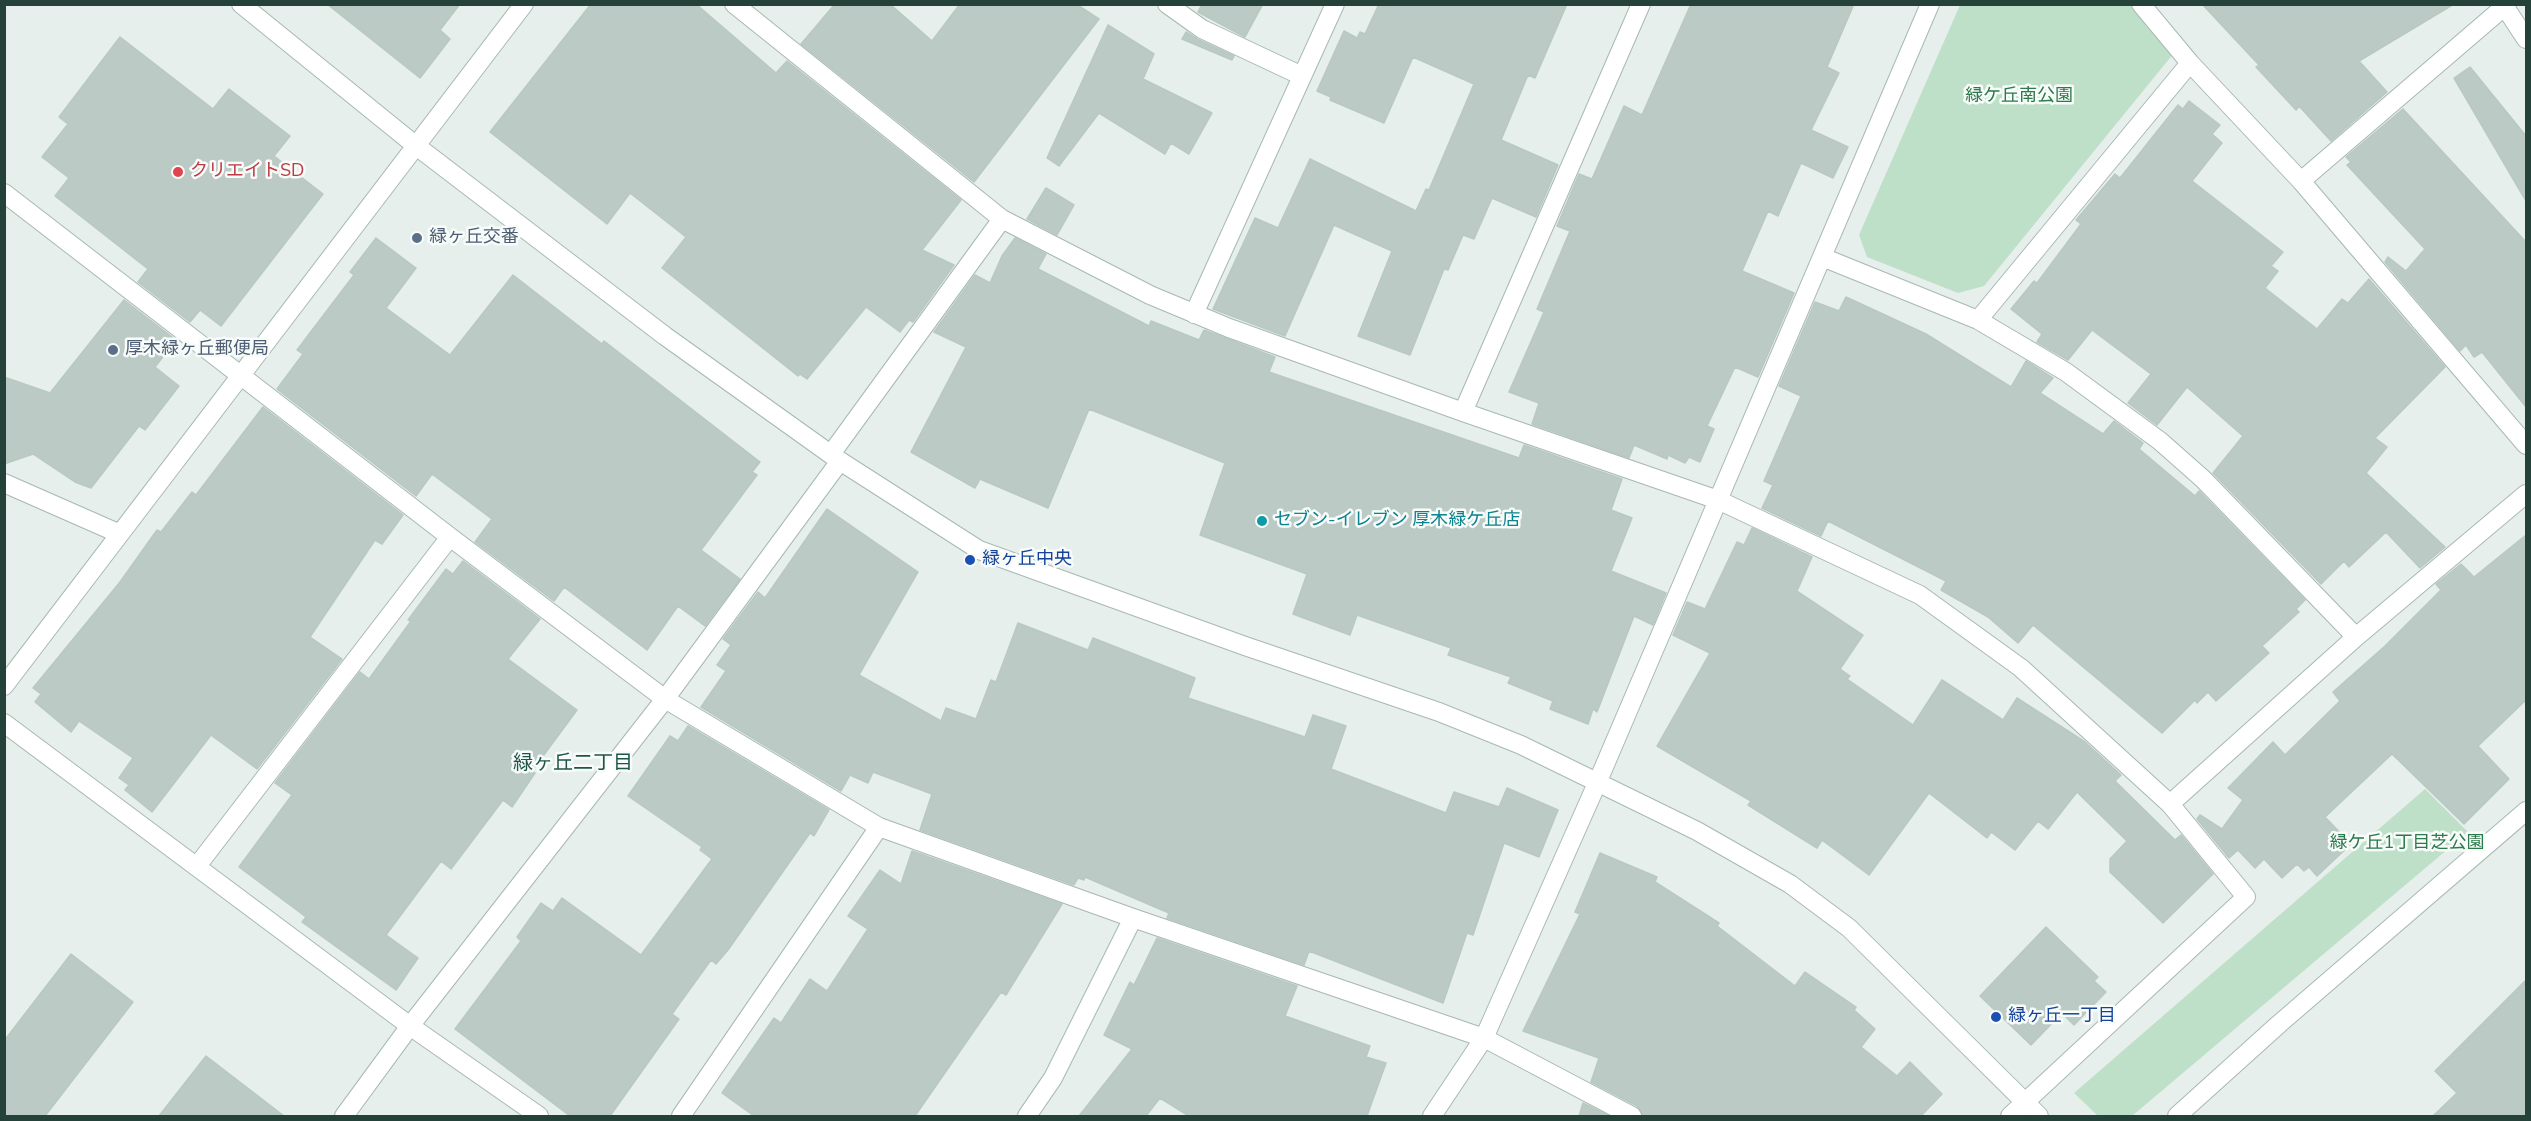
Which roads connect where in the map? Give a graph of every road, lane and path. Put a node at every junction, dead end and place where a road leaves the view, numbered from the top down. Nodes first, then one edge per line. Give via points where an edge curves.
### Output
1 (241, 4) edge
2 (524, 4) edge
3 (734, 4) edge
4 (1167, 4) edge
5 (1335, 4) edge
6 (1641, 4) edge
7 (1930, 4) edge
8 (2141, 4) edge
9 (2503, 6) edge
10 (2526, 39) edge
11 (2190, 63) junction
12 (1302, 76) junction
13 (415, 146) junction
14 (2301, 180) junction
15 (4, 193) edge
16 (1002, 219) junction
17 (1822, 257) junction
18 (1194, 314) junction
19 (1978, 320) junction
20 (240, 376) junction
21 (1463, 412) junction
22 (2526, 445) edge
23 (836, 458) junction
24 (4, 483) edge
25 (2526, 494) edge
26 (1718, 500) junction
27 (120, 534) junction
28 (450, 537) junction
29 (2356, 637) junction
30 (4, 686) edge
31 (665, 699) junction
32 (4, 723) edge
33 (1598, 781) junction
34 (2170, 804) junction
35 (2526, 811) edge
36 (879, 827) junction
37 (197, 866) junction
38 (1133, 918) junction
39 (410, 1026) junction
40 (1484, 1038) junction
41 (2025, 1103) junction
42 (344, 1116) edge
43 (539, 1116) edge
44 (681, 1116) edge
45 (1027, 1116) edge
46 (1432, 1116) edge
47 (1632, 1116) edge
48 (2010, 1116) edge
49 (2039, 1116) edge
50 (2177, 1116) edge

1 - 13 street
2 - 13 street
3 - 16 street
4 - 12 street via 1202,29
5 - 12 street
6 - 21 street
7 - 17 street
8 - 11 street
9 - 10 street
9 - 14 street
11 - 14 street
11 - 19 street
12 - 18 street
13 - 20 street
13 - 23 street via 665,336
14 - 22 street
15 - 20 street
16 - 18 street via 1150,296
16 - 23 street
17 - 19 street
17 - 26 street
18 - 21 street
19 - 29 street via 2066,372 2160,441 2203,479
20 - 27 street
20 - 28 street
21 - 26 street
23 - 31 street
23 - 33 street via 979,550 1439,712
24 - 27 street
25 - 29 street
26 - 33 street
26 - 34 street via 1920,595 2020,668
27 - 30 street
28 - 31 street
28 - 37 street
29 - 34 street
31 - 36 street
31 - 39 street
32 - 37 street
33 - 40 street
33 - 41 street via 1790,884 1849,928
34 - 41 street via 2246,897
35 - 50 street
36 - 38 street
36 - 44 street
37 - 39 street
38 - 40 street
38 - 45 street via 1053,1078
39 - 42 street
39 - 43 street
40 - 46 street
40 - 47 street
41 - 48 street
41 - 49 street

